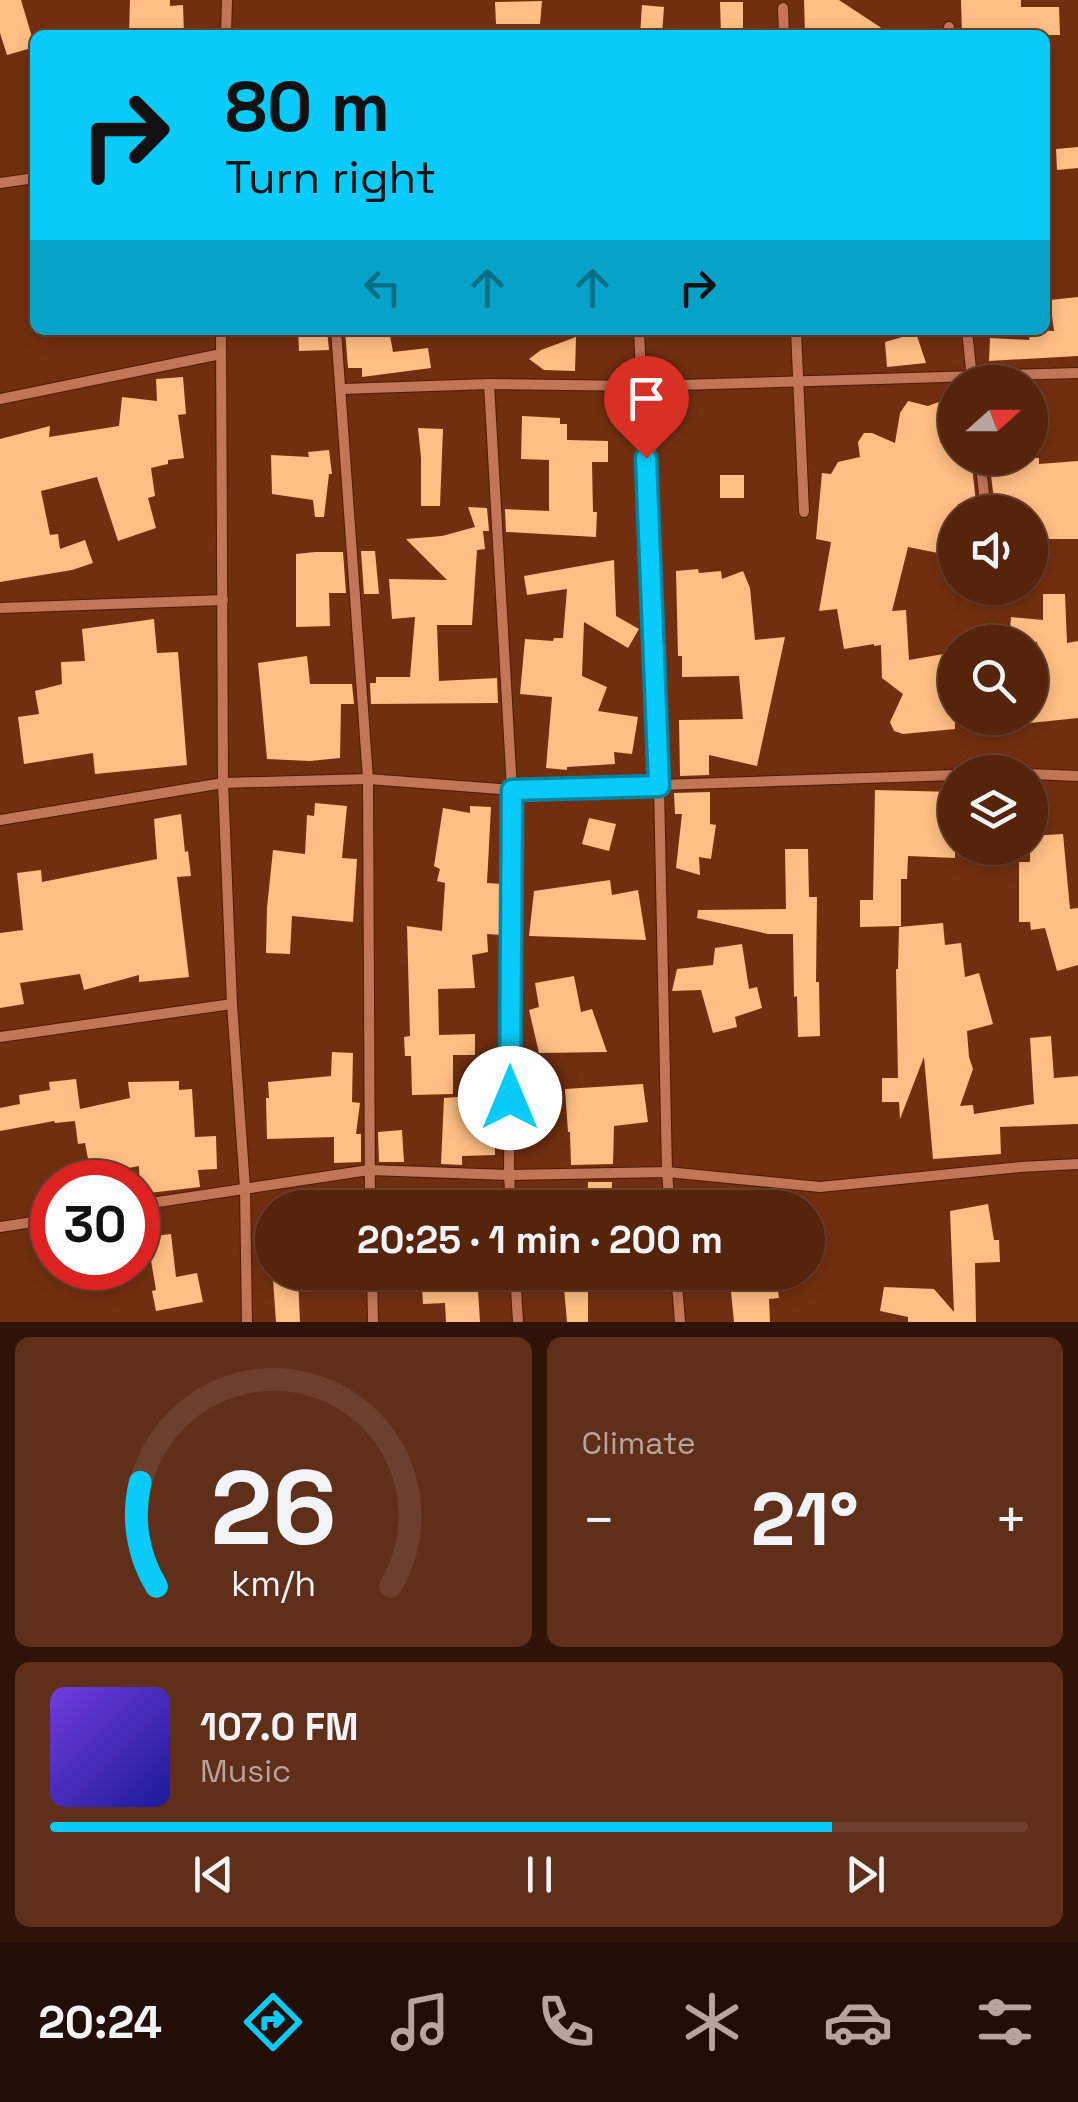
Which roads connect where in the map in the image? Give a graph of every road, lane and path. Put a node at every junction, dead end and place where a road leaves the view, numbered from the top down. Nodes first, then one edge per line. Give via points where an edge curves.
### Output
1 (227, 0) edge
2 (783, 8) dead end
3 (226, 30) edge
4 (784, 30) edge
5 (30, 179) edge
6 (0, 183) edge
7 (221, 335) edge
8 (336, 335) edge
9 (639, 335) edge
10 (796, 335) edge
11 (968, 335) edge
12 (221, 354) junction
13 (971, 365) edge
14 (1078, 373) edge
15 (489, 384) junction
16 (643, 386) junction
17 (342, 390) junction
18 (0, 399) edge
19 (804, 512) dead end
20 (223, 600) junction
21 (0, 608) edge
22 (1048, 775) edge
23 (938, 776) edge
24 (1078, 776) edge
25 (368, 779) junction
26 (222, 783) junction
27 (659, 786) junction
28 (512, 790) junction
29 (0, 820) edge
30 (232, 1004) junction
31 (0, 1037) edge
32 (1078, 1164) edge
33 (368, 1170) junction
34 (667, 1172) junction
35 (509, 1175) junction
36 (245, 1188) junction
37 (369, 1190) edge
38 (510, 1190) edge
39 (668, 1190) edge
40 (160, 1202) edge
41 (30, 1222) edge
42 (0, 1227) edge
43 (372, 1290) edge
44 (516, 1290) edge
45 (677, 1290) edge
46 (247, 1322) edge
47 (373, 1322) edge
48 (518, 1322) edge
49 (680, 1322) edge

1 - 3 street
2 - 4 street
5 - 6 street
7 - 12 street
8 - 17 street
9 - 16 street
10 - 19 street
11 - 13 street
12 - 18 street
12 - 20 street
14 - 16 street
15 - 16 street
15 - 17 street
15 - 28 street
16 - 27 street
17 - 25 street
20 - 21 street
20 - 26 street
22 - 24 street
23 - 27 street
25 - 26 street
25 - 28 street
25 - 33 street
26 - 29 street
26 - 30 street
27 - 28 street
27 - 34 street
28 - 35 street
30 - 31 street
30 - 36 street
32 - 34 street via 820,1188
33 - 35 street
33 - 36 street
33 - 37 street
34 - 35 street
34 - 39 street
35 - 38 street
36 - 40 street
36 - 46 street
41 - 42 street
43 - 47 street
44 - 48 street
45 - 49 street

